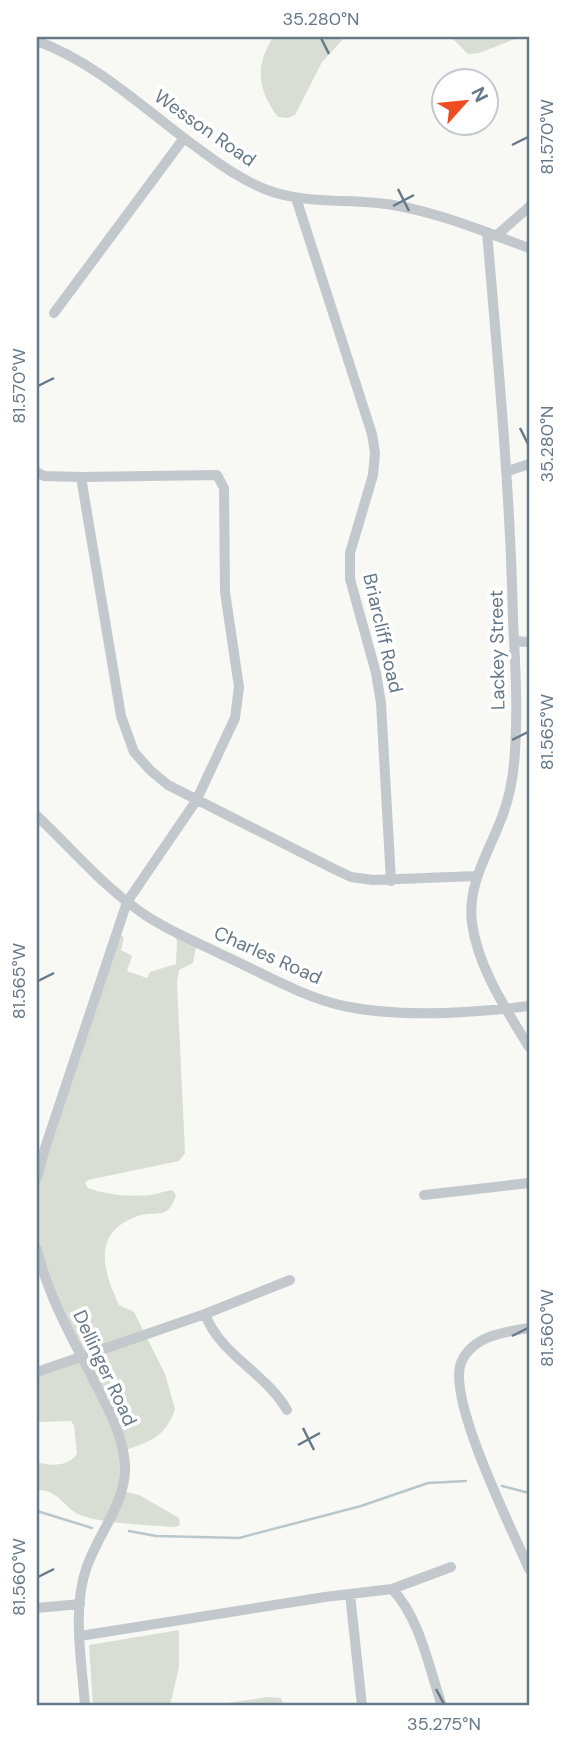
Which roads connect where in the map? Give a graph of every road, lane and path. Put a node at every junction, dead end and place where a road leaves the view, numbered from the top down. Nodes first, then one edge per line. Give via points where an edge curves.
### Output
1 (37, 41) edge
2 (184, 138) junction
3 (296, 198) junction
4 (529, 207) edge
5 (491, 234) junction
6 (529, 248) edge
7 (54, 313) dead end
8 (529, 464) edge
9 (508, 471) junction
10 (37, 472) edge
11 (81, 477) junction
12 (514, 641) junction
13 (529, 642) edge
14 (196, 801) junction
15 (37, 816) edge
16 (477, 876) junction
17 (391, 881) junction
18 (127, 902) junction
19 (529, 1006) edge
20 (507, 1009) junction
21 (529, 1047) edge
22 (37, 1178) edge
23 (529, 1183) edge
24 (424, 1195) dead end
25 (37, 1249) edge
26 (290, 1280) dead end
27 (205, 1314) junction
28 (529, 1328) edge
29 (82, 1357) junction
30 (37, 1372) edge
31 (287, 1410) dead end
32 (451, 1567) dead end
33 (529, 1569) edge
34 (392, 1589) junction
35 (350, 1594) junction
36 (80, 1604) junction
37 (37, 1608) edge
38 (80, 1636) junction
39 (85, 1706) edge
40 (362, 1706) edge
41 (442, 1706) edge

1 - 2 street, Wesson Road via 97,71
2 - 3 street, Wesson Road via 248,181
2 - 7 street
3 - 5 street, Wesson Road via 393,205
3 - 17 street, Briarcliff Road via 375,453 350,552 350,579 381,703
4 - 5 street
5 - 6 street, Wesson Road
5 - 9 street, Lackey Street
8 - 9 street
9 - 12 street, Lackey Street
10 - 11 street
11 - 14 street via 125,731 134,752 150,770
11 - 14 street via 208,473 222,480 225,592 239,697 232,726
12 - 13 street
12 - 16 street, Lackey Street via 516,722 511,785
14 - 17 street via 351,877
14 - 18 street
15 - 18 street, Charles Road
16 - 17 street
16 - 20 street, Lackey Street via 472,923 485,966
18 - 20 street, Charles Road via 231,959 343,1006 399,1012
18 - 22 street
19 - 20 street, Charles Road
20 - 21 street, Lackey Street
23 - 24 street
25 - 29 street, Dellinger Road via 54,1302
26 - 27 street
27 - 29 street
27 - 31 street via 215,1334 272,1387
28 - 33 street via 490,1335 476,1344 461,1363 458,1379 467,1422
29 - 30 street
29 - 36 street, Dellinger Road via 116,1428 125,1469 123,1486 86,1570
32 - 34 street
34 - 35 street
34 - 41 street via 407,1609
35 - 38 street
35 - 40 street
36 - 37 street
36 - 38 street, Dellinger Road
38 - 39 street, Dellinger Road

